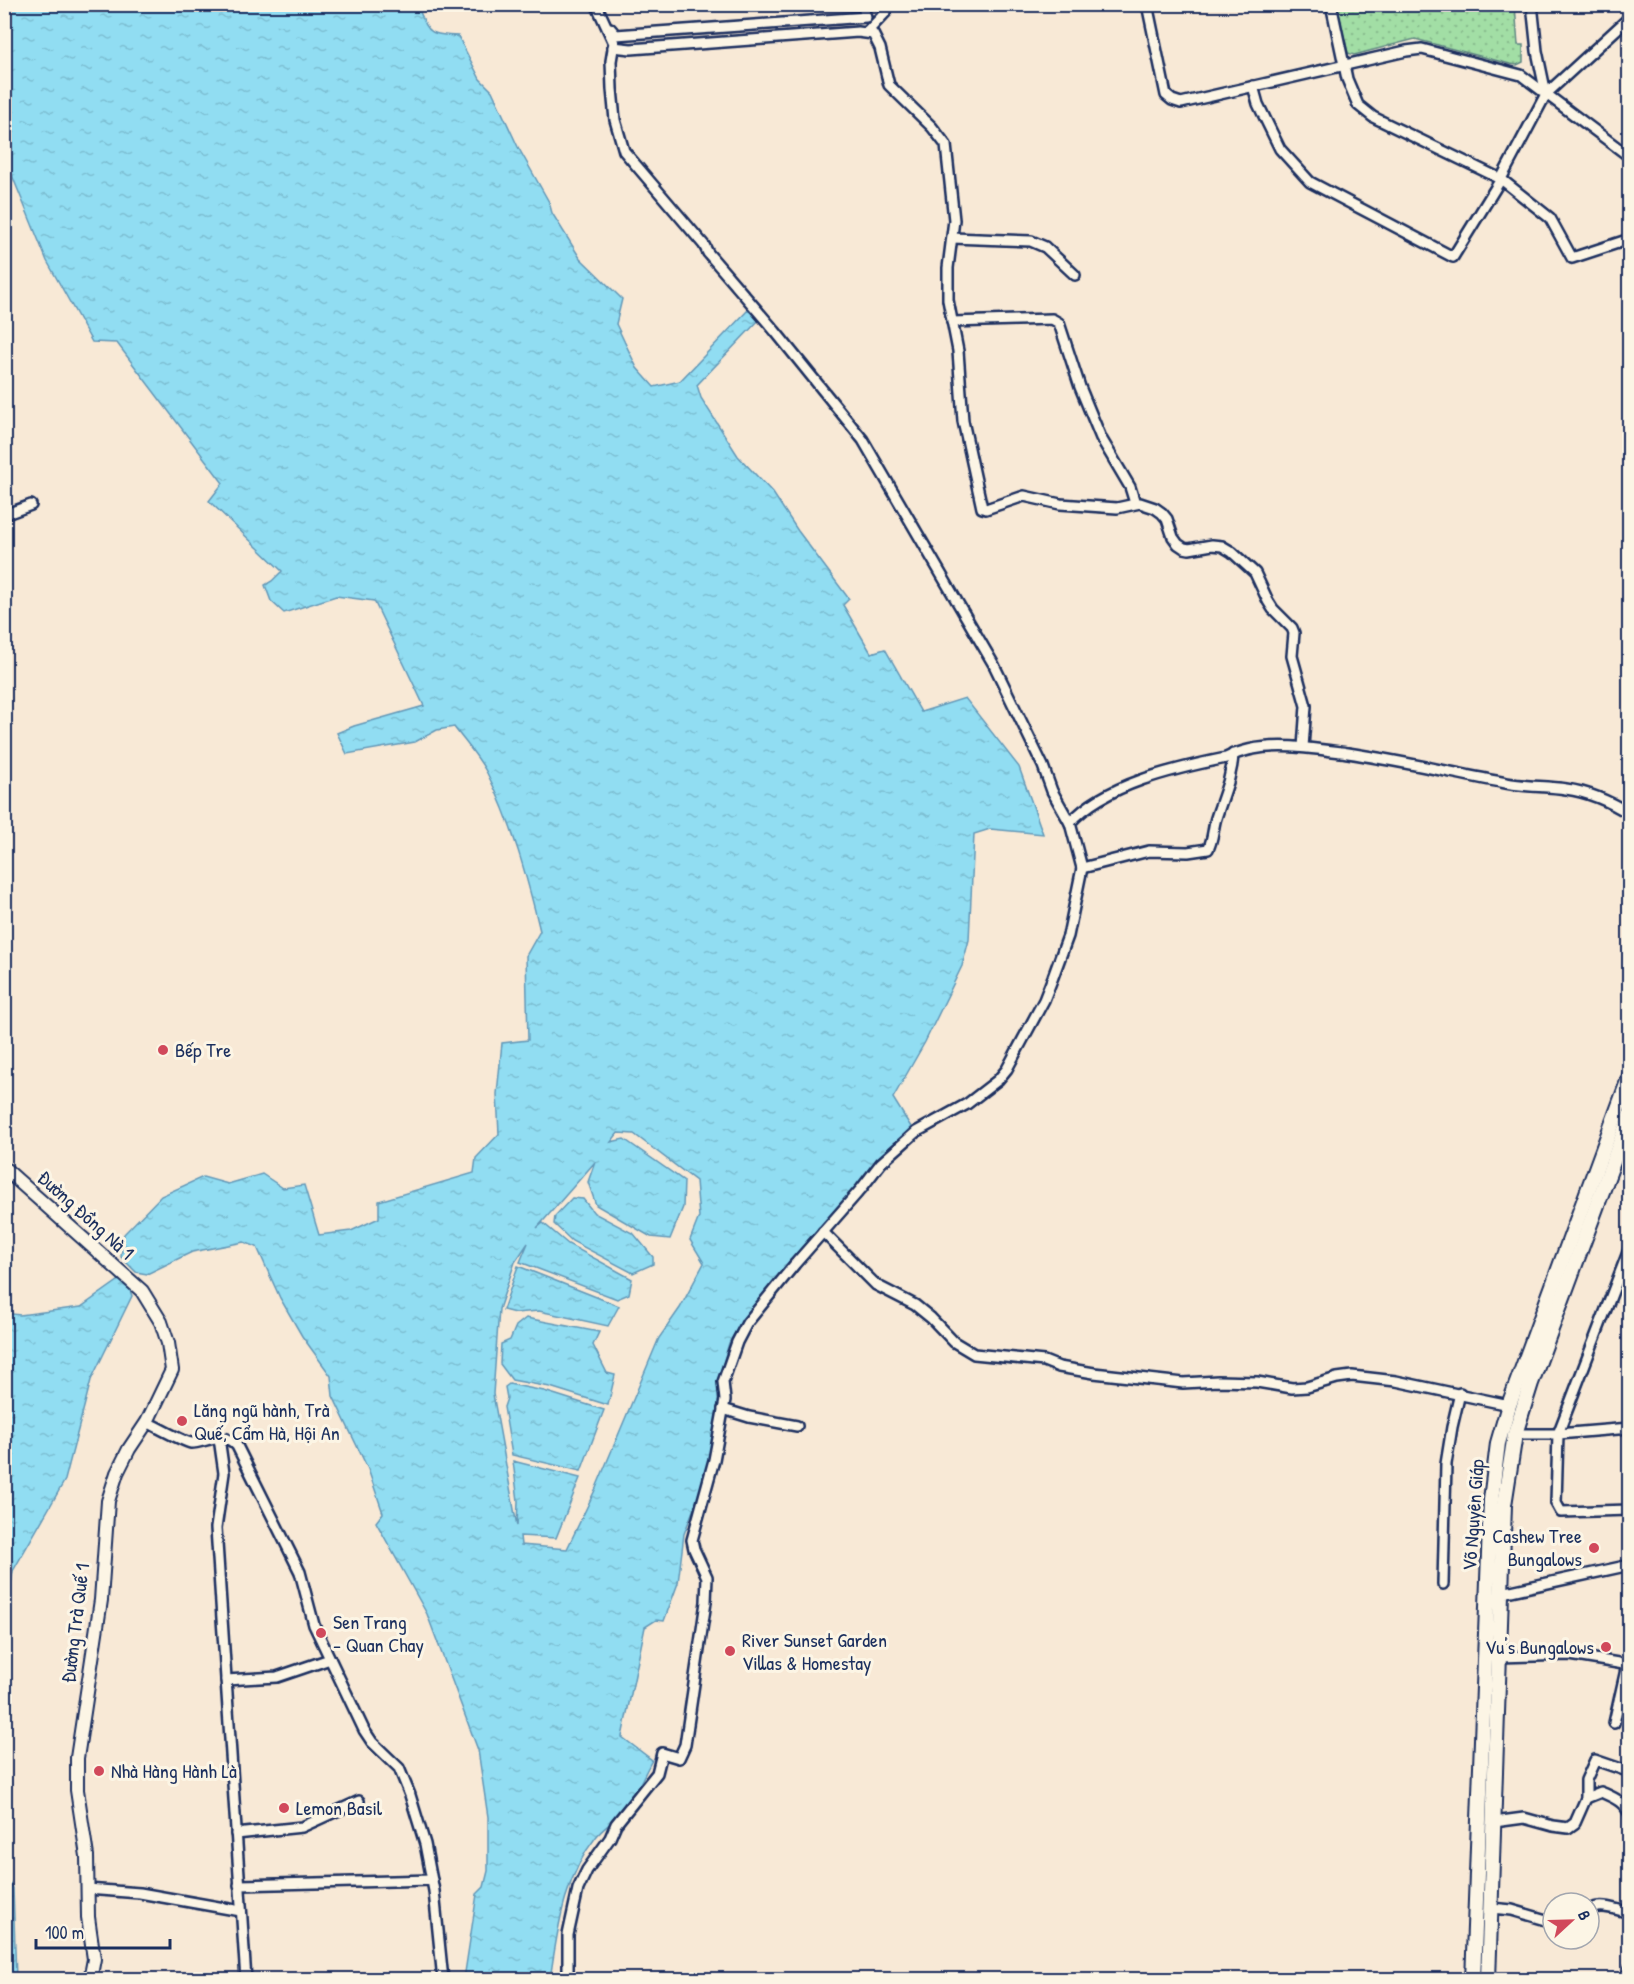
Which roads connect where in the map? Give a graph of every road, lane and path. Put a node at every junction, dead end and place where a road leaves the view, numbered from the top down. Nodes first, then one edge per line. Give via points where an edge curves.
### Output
1 (598, 4) edge
2 (862, 4) edge
3 (888, 4) edge
4 (1147, 4) edge
5 (1331, 4) edge
6 (1532, 4) edge
7 (1628, 22) edge
8 (867, 32) junction
9 (613, 47) junction
10 (1343, 65) junction
11 (1253, 86) junction
12 (1546, 94) junction
13 (1629, 157) edge
14 (1501, 179) junction
15 (952, 238) junction
16 (1629, 239) edge
17 (1075, 275) dead end
18 (952, 322) junction
19 (1135, 503) junction
20 (31, 505) dead end
21 (4, 515) edge
22 (1303, 747) junction
23 (1233, 754) junction
24 (1629, 814) edge
25 (1070, 823) junction
26 (1082, 868) junction
27 (1629, 1076) edge
28 (1629, 1116) edge
29 (4, 1168) edge
30 (823, 1232) junction
31 (1629, 1247) edge
32 (142, 1291) joint
33 (1460, 1393) junction
34 (1509, 1405) junction
35 (723, 1409) junction
36 (147, 1422) junction
37 (797, 1426) dead end
38 (1629, 1428) edge
39 (1508, 1432) junction
40 (1558, 1434) junction
41 (219, 1438) junction
42 (1629, 1510) edge
43 (1629, 1565) edge
44 (1443, 1584) dead end
45 (1502, 1593) junction
46 (1499, 1657) junction
47 (330, 1659) junction
48 (1628, 1665) edge
49 (226, 1680) junction
50 (1614, 1723) dead end
51 (1629, 1772) edge
52 (1586, 1798) junction
53 (358, 1801) dead end
54 (1629, 1815) edge
55 (1494, 1822) junction
56 (236, 1834) junction
57 (432, 1880) junction
58 (239, 1885) junction
59 (87, 1888) junction
60 (1601, 1906) edge
61 (1491, 1908) junction
62 (241, 1911) junction
63 (1629, 1913) edge
64 (1541, 1918) edge
65 (1629, 1968) edge
66 (90, 1980) edge
67 (246, 1980) edge
68 (443, 1980) edge
69 (568, 1980) edge
70 (1473, 1980) edge
71 (1488, 1980) edge
72 (1628, 1980) edge

1 - 2 street via 616,36 866,17
1 - 9 street
3 - 8 street via 886,12
4 - 11 street via 1166,95 1172,100 1181,103
5 - 10 street
6 - 12 street
7 - 12 street
8 - 9 street via 631,49
8 - 15 street via 877,39 889,85 946,144 954,220
9 - 25 street via 612,89 624,150 863,440 980,638
10 - 11 street
10 - 12 street via 1422,49 1521,75
10 - 14 street via 1358,105 1373,117
11 - 14 street via 1280,149 1310,182 1453,257
12 - 13 street
12 - 14 street
14 - 16 street via 1550,218 1572,258
15 - 17 street via 1030,241 1045,248
15 - 18 street via 948,300
18 - 19 street via 1052,319 1059,323 1101,438
18 - 19 street via 963,421 982,508 1024,496 1060,504 1117,508
19 - 22 street via 1147,504 1162,513 1173,537 1184,548 1222,546 1256,573 1273,609 1294,633 1292,656 1306,706
20 - 21 street
22 - 23 street via 1266,747
22 - 24 street via 1383,758 1530,787 1567,789
23 - 25 street via 1133,783 1086,807
23 - 26 street via 1229,784 1208,849 1149,852
25 - 26 street
26 - 30 street via 1068,936 1044,1000 1007,1069 967,1104 916,1132 896,1148
27 - 34 main road, Võ Nguyên Giáp
28 - 39 main road, Võ Nguyên Giáp via 1531,1383
29 - 32 street, Đường Đồng Nà 1
30 - 33 street via 876,1285 915,1305 959,1346 974,1354 1184,1383 1257,1382 1292,1388 1352,1376
30 - 35 street via 747,1323 723,1382
31 - 40 street
32 - 36 street, Đường Trà Quế 1 via 161,1322 172,1370
33 - 34 street
33 - 44 street via 1446,1464
34 - 39 main road, Võ Nguyên Giáp
35 - 37 street
35 - 69 street via 692,1540 707,1576 685,1745 679,1758 662,1753 657,1773 627,1808 587,1870 572,1912
36 - 41 street via 190,1443
36 - 59 street, Đường Trà Quế 1 via 121,1465 108,1501 101,1600 77,1758
38 - 40 street
39 - 40 street
39 - 45 main road, Võ Nguyên Giáp
39 - 70 main road, Võ Nguyên Giáp via 1494,1471 1491,1500
40 - 42 street via 1556,1503 1560,1512
41 - 47 street via 237,1446 300,1572
41 - 49 street via 225,1473 216,1527
43 - 45 street
45 - 46 main road, Võ Nguyên Giáp
46 - 48 street via 1570,1655
46 - 55 main road, Võ Nguyên Giáp
47 - 49 street via 277,1677
47 - 57 street via 364,1730 399,1768 425,1844
48 - 50 street
49 - 56 street
51 - 52 street via 1595,1760 1586,1780
52 - 54 street via 1601,1792 1619,1800
52 - 55 street via 1575,1823 1568,1828 1524,1818
53 - 56 street via 302,1827
55 - 61 main road, Võ Nguyên Giáp
56 - 58 street
57 - 58 street
57 - 68 street
58 - 62 street
59 - 62 street
59 - 66 street, Đường Trà Quế 1 via 94,1959
60 - 63 street
61 - 64 street
61 - 71 main road, Võ Nguyên Giáp
62 - 67 street
65 - 72 street

